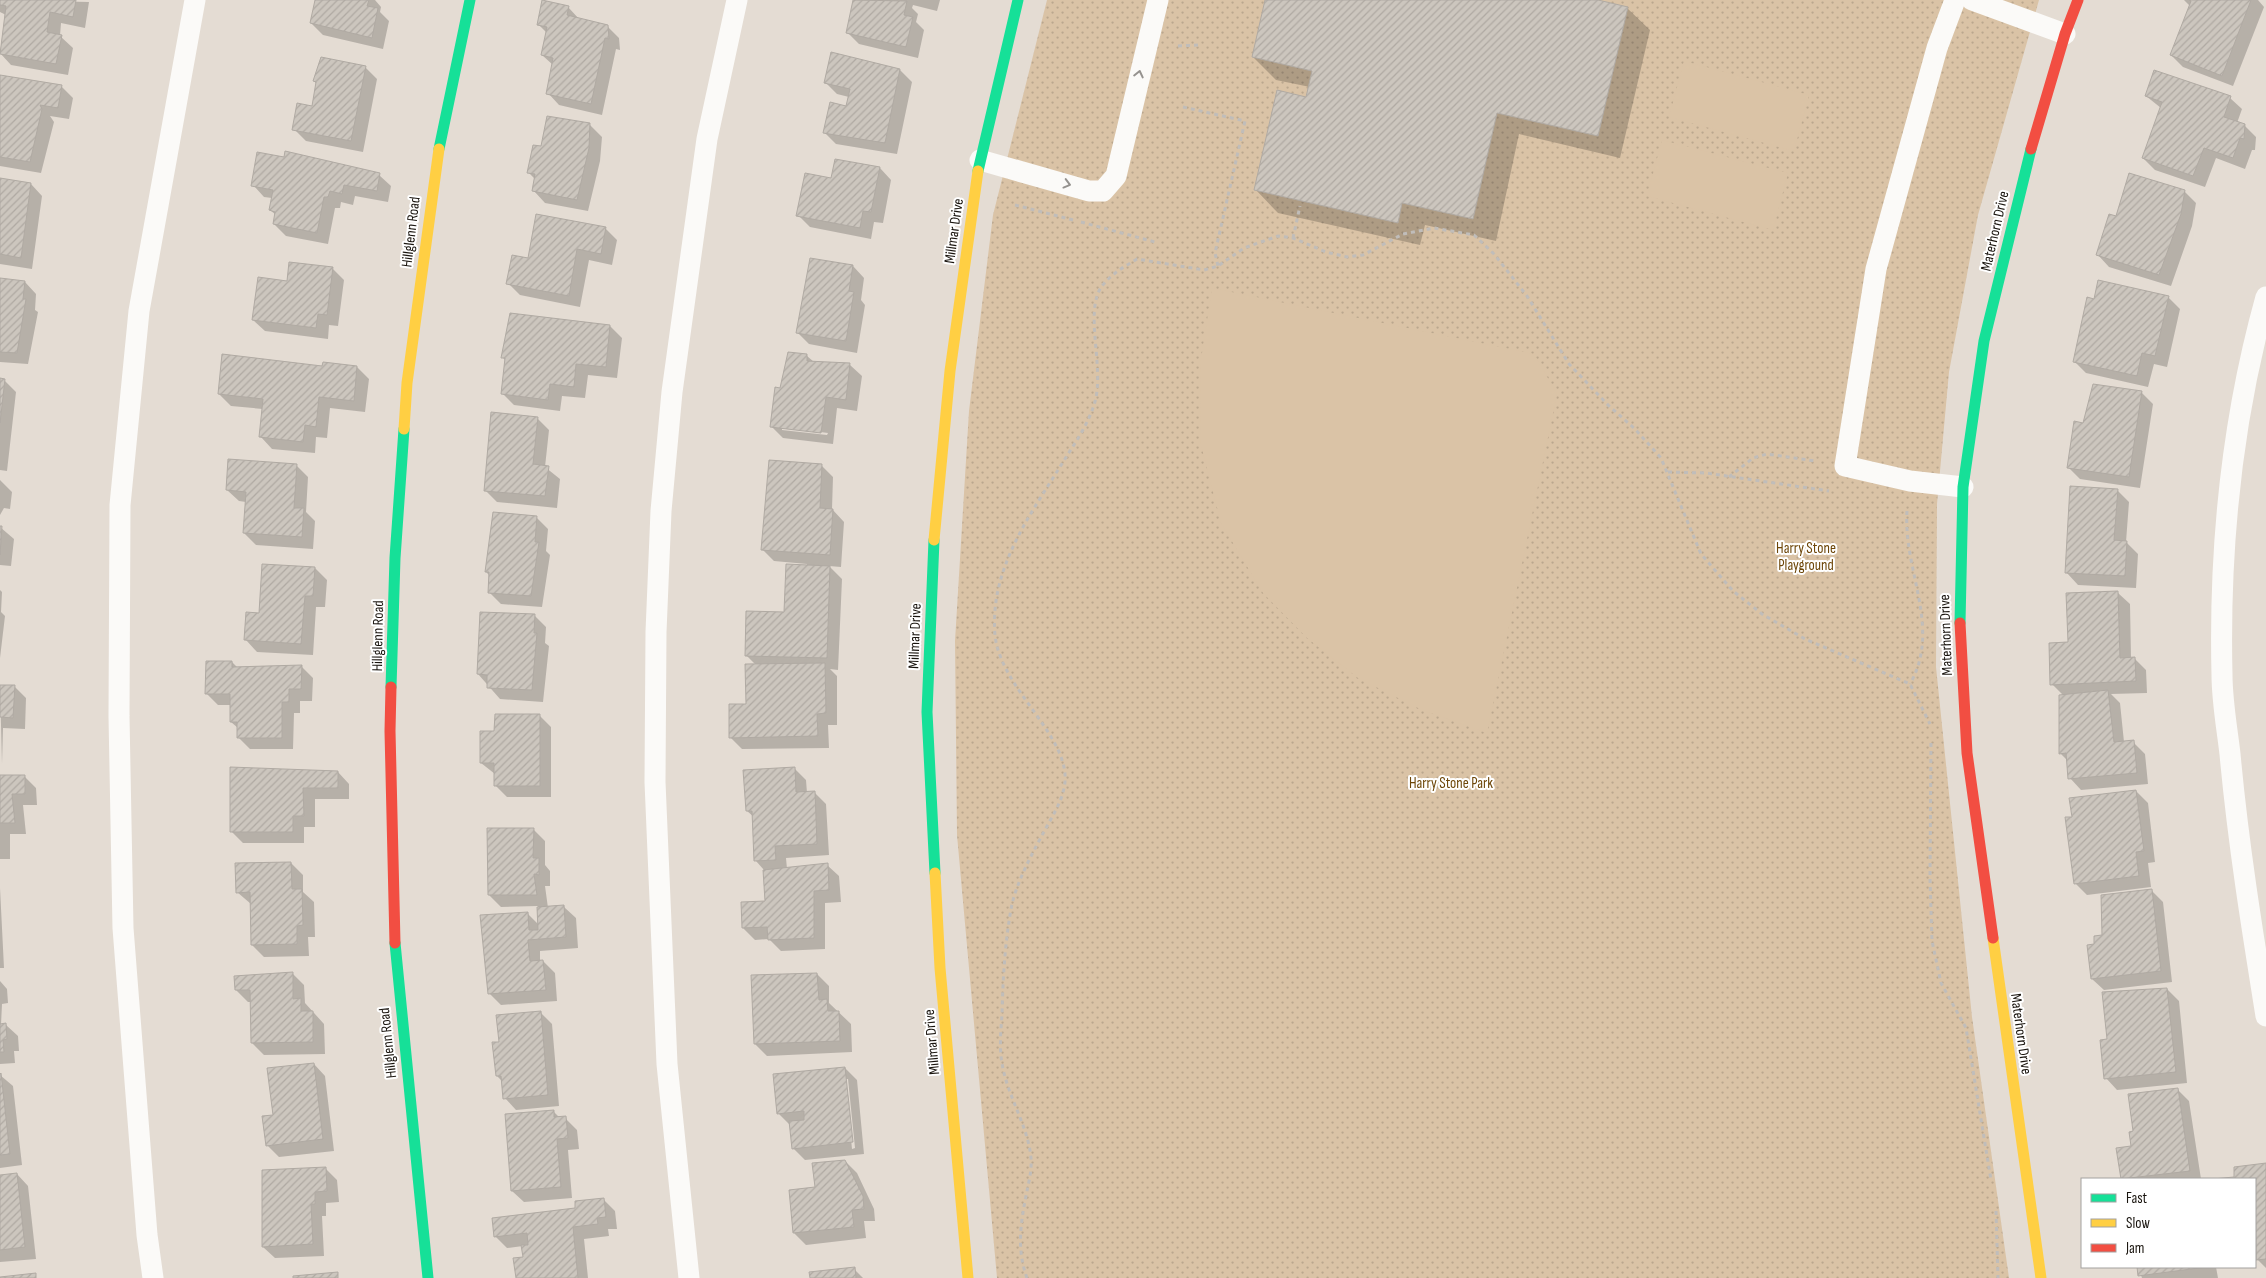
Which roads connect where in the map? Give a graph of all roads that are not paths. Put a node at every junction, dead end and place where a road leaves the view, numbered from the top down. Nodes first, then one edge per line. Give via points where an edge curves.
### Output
1 (195, 0) edge
2 (470, 0) edge
3 (737, 0) edge
4 (1018, 0) edge
5 (1158, 0) edge
6 (1955, 0) edge
7 (1972, 0) edge
8 (2078, 0) edge
9 (2065, 34) junction
10 (980, 160) junction
11 (2266, 297) edge
12 (1963, 487) junction
13 (2266, 1016) edge
14 (153, 1278) edge
15 (428, 1278) edge
16 (688, 1278) edge
17 (968, 1278) edge
18 (2041, 1278) edge

1 - 14 lane via 139,311 120,505 123,928
2 - 15 street, Hillglenn Road via 434,171 407,383 395,558 390,731 395,959
3 - 16 lane via 707,139 672,392 661,511 656,632 655,782 667,1064
4 - 10 street, Millmar Drive
10 -> 5 lane via 1103,192 1116,176
6 - 12 lane via 1937,48 1876,270 1845,466 1910,481
7 - 9 lane
8 - 9 street, Materhorn Drive
9 - 12 street, Materhorn Drive via 2024,172 1984,341
10 - 17 street, Millmar Drive via 948,391 933,546 927,712 940,968
11 - 13 lane via 2249,357 2232,462 2224,556 2222,676 2237,832
12 - 18 street, Materhorn Drive via 1959,612 1967,753

